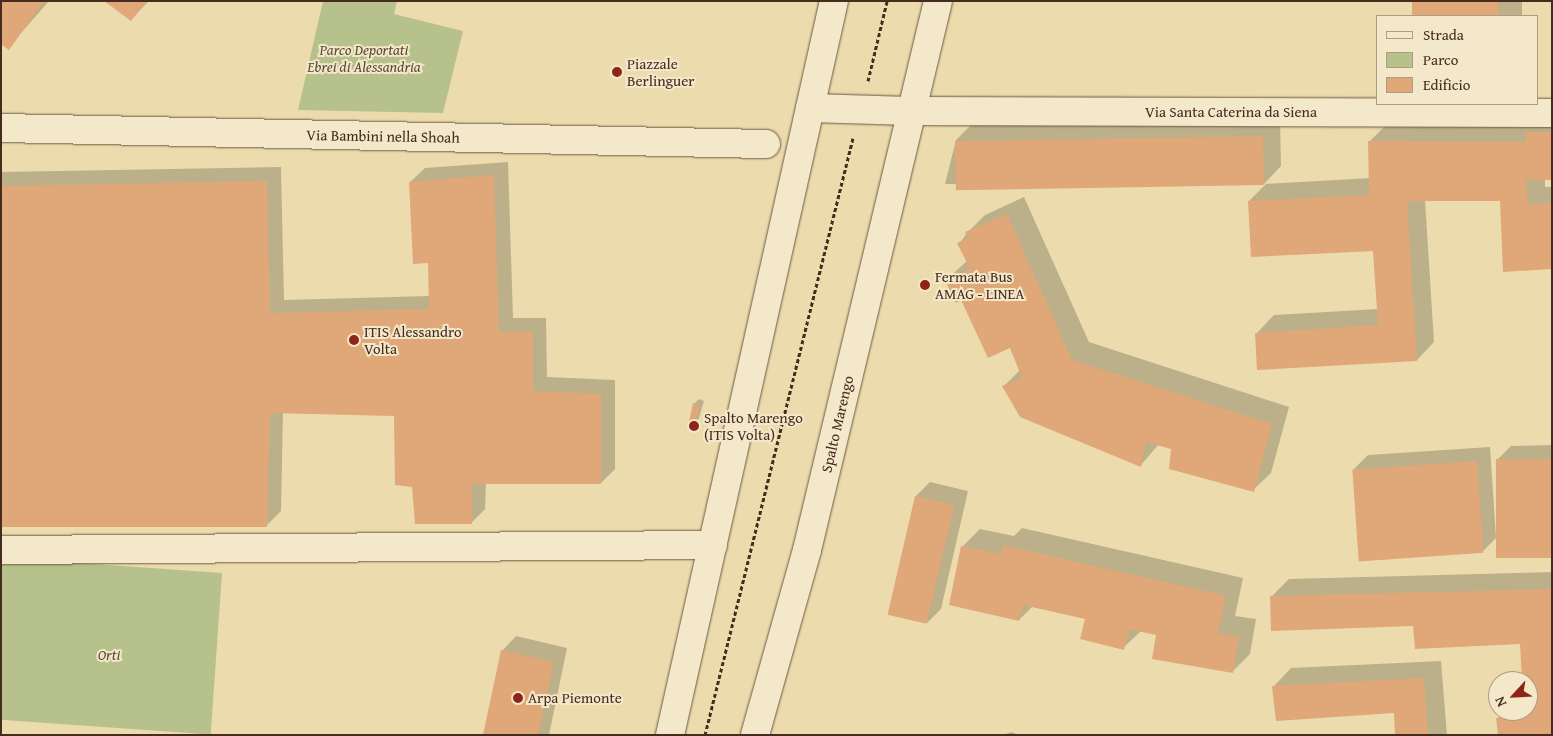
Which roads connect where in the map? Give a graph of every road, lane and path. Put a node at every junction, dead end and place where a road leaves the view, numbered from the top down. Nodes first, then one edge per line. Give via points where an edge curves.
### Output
1 (834, 1) edge
2 (887, 1) edge
3 (938, 1) edge
4 (810, 108) junction
5 (860, 109) junction
6 (910, 111) junction
7 (1552, 113) edge
8 (1, 128) edge
9 (766, 144) dead end
10 (713, 545) junction
11 (1, 550) edge
12 (670, 735) edge
13 (705, 735) edge
14 (756, 735) edge

1 - 4 street
2 - 5 path
3 - 6 street, Spalto Marengo
4 - 5 street
4 - 10 street
5 - 6 street
5 - 13 path
6 - 7 street, Via Santa Caterina da Siena
6 - 14 street, Spalto Marengo via 807,550
8 - 9 street, Via Bambini nella Shoah
10 - 11 street
10 - 12 street

